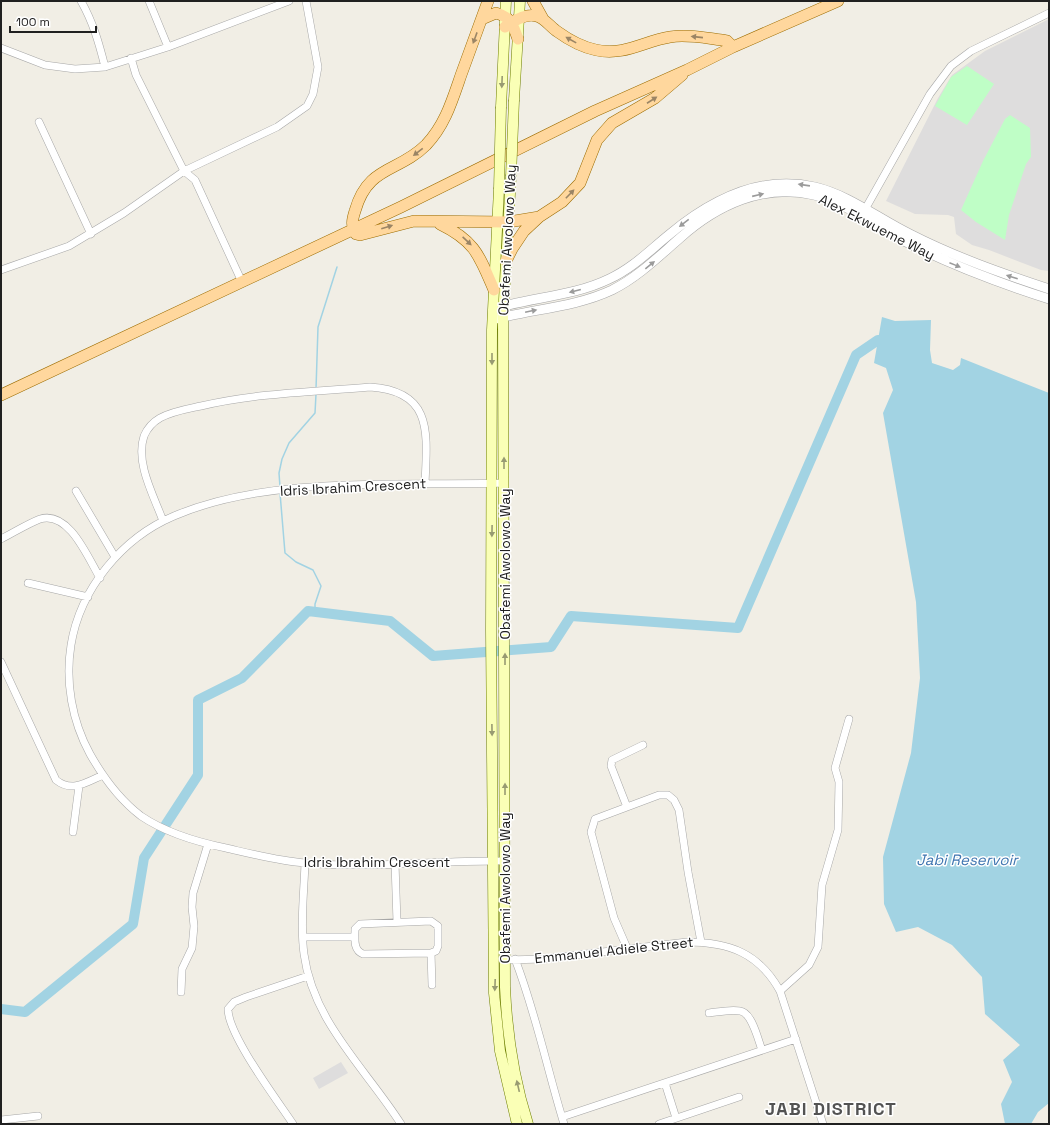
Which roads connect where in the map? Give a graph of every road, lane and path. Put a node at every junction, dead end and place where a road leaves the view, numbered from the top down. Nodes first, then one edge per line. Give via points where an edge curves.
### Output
1 (81, 1) edge
2 (149, 1) edge
3 (290, 1) edge
4 (306, 1) edge
5 (488, 1) edge
6 (506, 1) edge
7 (520, 1) edge
8 (533, 1) edge
9 (838, 1) edge
10 (1049, 12) edge
11 (482, 19) junction
12 (543, 19) junction
13 (510, 21) junction
14 (518, 39) joint
15 (168, 47) junction
16 (733, 47) junction
17 (1, 48) edge
18 (131, 58) junction
19 (104, 67) junction
20 (687, 70) junction
21 (39, 122) dead end
22 (184, 171) junction
23 (863, 213) junction
24 (539, 217) junction
25 (434, 221) junction
26 (503, 222) junction
27 (353, 229) junction
28 (91, 234) junction
29 (506, 261) junction
30 (1, 270) edge
31 (242, 282) junction
32 (1049, 289) edge
33 (494, 290) junction
34 (1049, 299) edge
35 (499, 307) junction
36 (503, 317) junction
37 (493, 320) junction
38 (1, 395) edge
39 (492, 483) junction
40 (504, 483) junction
41 (425, 484) junction
42 (76, 491) dead end
43 (163, 521) junction
44 (1, 539) edge
45 (115, 557) junction
46 (100, 578) junction
47 (28, 583) dead end
48 (88, 597) junction
49 (1, 662) edge
50 (849, 718) dead end
51 (643, 745) dead end
52 (103, 775) junction
53 (79, 786) junction
54 (627, 807) junction
55 (73, 832) dead end
56 (208, 844) junction
57 (494, 860) junction
58 (504, 861) junction
59 (305, 863) junction
60 (395, 863) junction
61 (397, 922) junction
62 (303, 937) junction
63 (355, 937) junction
64 (701, 942) junction
65 (626, 948) junction
66 (431, 953) junction
67 (510, 959) junction
68 (308, 976) junction
69 (432, 985) dead end
70 (780, 991) junction
71 (181, 992) dead end
72 (709, 1013) dead end
73 (796, 1038) junction
74 (762, 1050) junction
75 (665, 1083) junction
76 (739, 1097) dead end
77 (38, 1116) dead end
78 (676, 1118) junction
79 (1, 1120) edge
80 (563, 1120) edge
81 (18, 1121) edge
82 (293, 1124) edge
83 (401, 1124) edge
84 (517, 1124) edge
85 (528, 1124) edge
86 (659, 1124) edge
87 (823, 1124) edge

1 - 19 street via 96,33
2 - 15 street
3 - 15 street
4 - 22 street via 318,67 313,94 307,106 277,127
5 - 11 main road
6 - 13 main road, Obafemi Awolowo Way
7 - 13 main road, Obafemi Awolowo Way
8 - 12 main road
9 - 16 main road
10 - 23 street via 971,51 951,66 930,94
11 - 13 main road via 496,13
11 -> 27 main road via 442,125 414,156 382,172 366,186 356,206
12 - 13 main road via 535,16
16 -> 12 main road via 727,41 683,36 670,37 624,50 598,50 572,41
13 - 14 main road
13 -> 26 main road, Obafemi Awolowo Way, bridge via 501,107 500,189
14 - 26 main road, Obafemi Awolowo Way, bridge via 511,176
15 - 18 street
16 - 20 main road
17 - 19 street via 45,66 75,69
18 - 19 street
18 - 22 street via 136,75
24 -> 20 main road via 572,193 580,183 597,140 612,123 655,98
20 - 27 main road via 595,111
21 - 28 street
22 - 28 street
22 - 31 street via 194,180
32 -> 23 street, Alex Ekwueme Way via 951,254
23 -> 34 street, Alex Ekwueme Way via 882,230 947,262
23 -> 35 street, Alex Ekwueme Way via 831,192 806,185 779,184 753,188 725,197 697,212 648,254 610,279 572,292
36 -> 23 street, Alex Ekwueme Way via 587,299 611,290 635,276 708,216 751,197 778,192 804,193
24 - 26 main road
24 - 29 main road via 517,240
25 - 26 main road
27 -> 25 main road via 360,235 403,223
25 -> 33 main road via 455,231 474,248
26 - 29 main road, Obafemi Awolowo Way
26 - 33 main road, Obafemi Awolowo Way
27 - 31 main road
28 - 30 street via 69,246
29 - 35 main road, Obafemi Awolowo Way
31 - 38 main road
33 - 35 main road, Obafemi Awolowo Way
35 - 36 main road, Obafemi Awolowo Way
35 - 37 main road, Obafemi Awolowo Way
36 - 37 street, Alex Ekwueme Way
40 -> 36 main road, Obafemi Awolowo Way
37 -> 39 main road, Obafemi Awolowo Way
39 - 40 street, Idris Ibrahim Crescent
39 - 41 street, Idris Ibrahim Crescent
39 -> 57 main road, Obafemi Awolowo Way via 491,691
58 -> 40 main road, Obafemi Awolowo Way
41 - 43 street, Idris Ibrahim Crescent via 281,490 222,500
41 - 43 street via 425,427 414,403 404,394 388,388 370,387 246,397 173,412 158,419 149,427 141,450 144,469
42 - 45 street
43 - 45 street, Idris Ibrahim Crescent via 139,535
44 - 46 street via 40,520 57,520 72,532
45 - 46 street, Idris Ibrahim Crescent
46 - 48 street, Idris Ibrahim Crescent
47 - 48 street
48 - 52 street, Idris Ibrahim Crescent via 72,640 69,658 70,691 73,712 84,744
49 - 53 street via 54,777 63,786
50 - 70 street via 835,768 839,782 838,830 822,885 818,947 809,965
51 - 54 street via 612,760 611,766
52 - 53 street
52 - 56 street, Idris Ibrahim Crescent via 123,799 144,817 179,836
53 - 55 street
54 - 64 street via 659,795 668,795 674,800 679,810
54 - 65 street via 596,819 591,832 614,918
56 - 59 street, Idris Ibrahim Crescent
56 - 71 street via 193,893 192,948 182,969
57 - 58 street, Idris Ibrahim Crescent
57 - 60 street, Idris Ibrahim Crescent
57 -> 84 main road, Obafemi Awolowo Way via 494,993 506,1083
58 - 67 main road, Obafemi Awolowo Way
59 - 60 street, Idris Ibrahim Crescent
59 - 62 street
60 - 61 street
61 - 63 street via 360,924 355,929
61 - 66 street via 435,922 438,926 438,946 436,951
62 - 63 street
62 - 68 street
63 - 66 street via 356,947 363,954
64 - 65 street, Emmanuel Adiele Street
64 - 70 street, Emmanuel Adiele Street via 726,946 759,962 772,976
65 - 67 street, Emmanuel Adiele Street via 543,959
66 - 69 street
67 - 80 street via 530,996
85 -> 67 main road, Obafemi Awolowo Way via 519,1090 506,1016
68 - 82 street via 240,999 228,1009 232,1027 241,1045
68 - 83 street via 331,1029 386,1100
70 - 73 street, Emmanuel Adiele Street
72 - 74 street via 740,1010 746,1013
73 - 74 street
73 - 87 street, Emmanuel Adiele Street
74 - 75 street
75 - 78 street
75 - 80 street
76 - 78 street
77 - 81 street
78 - 86 street
79 - 81 street

